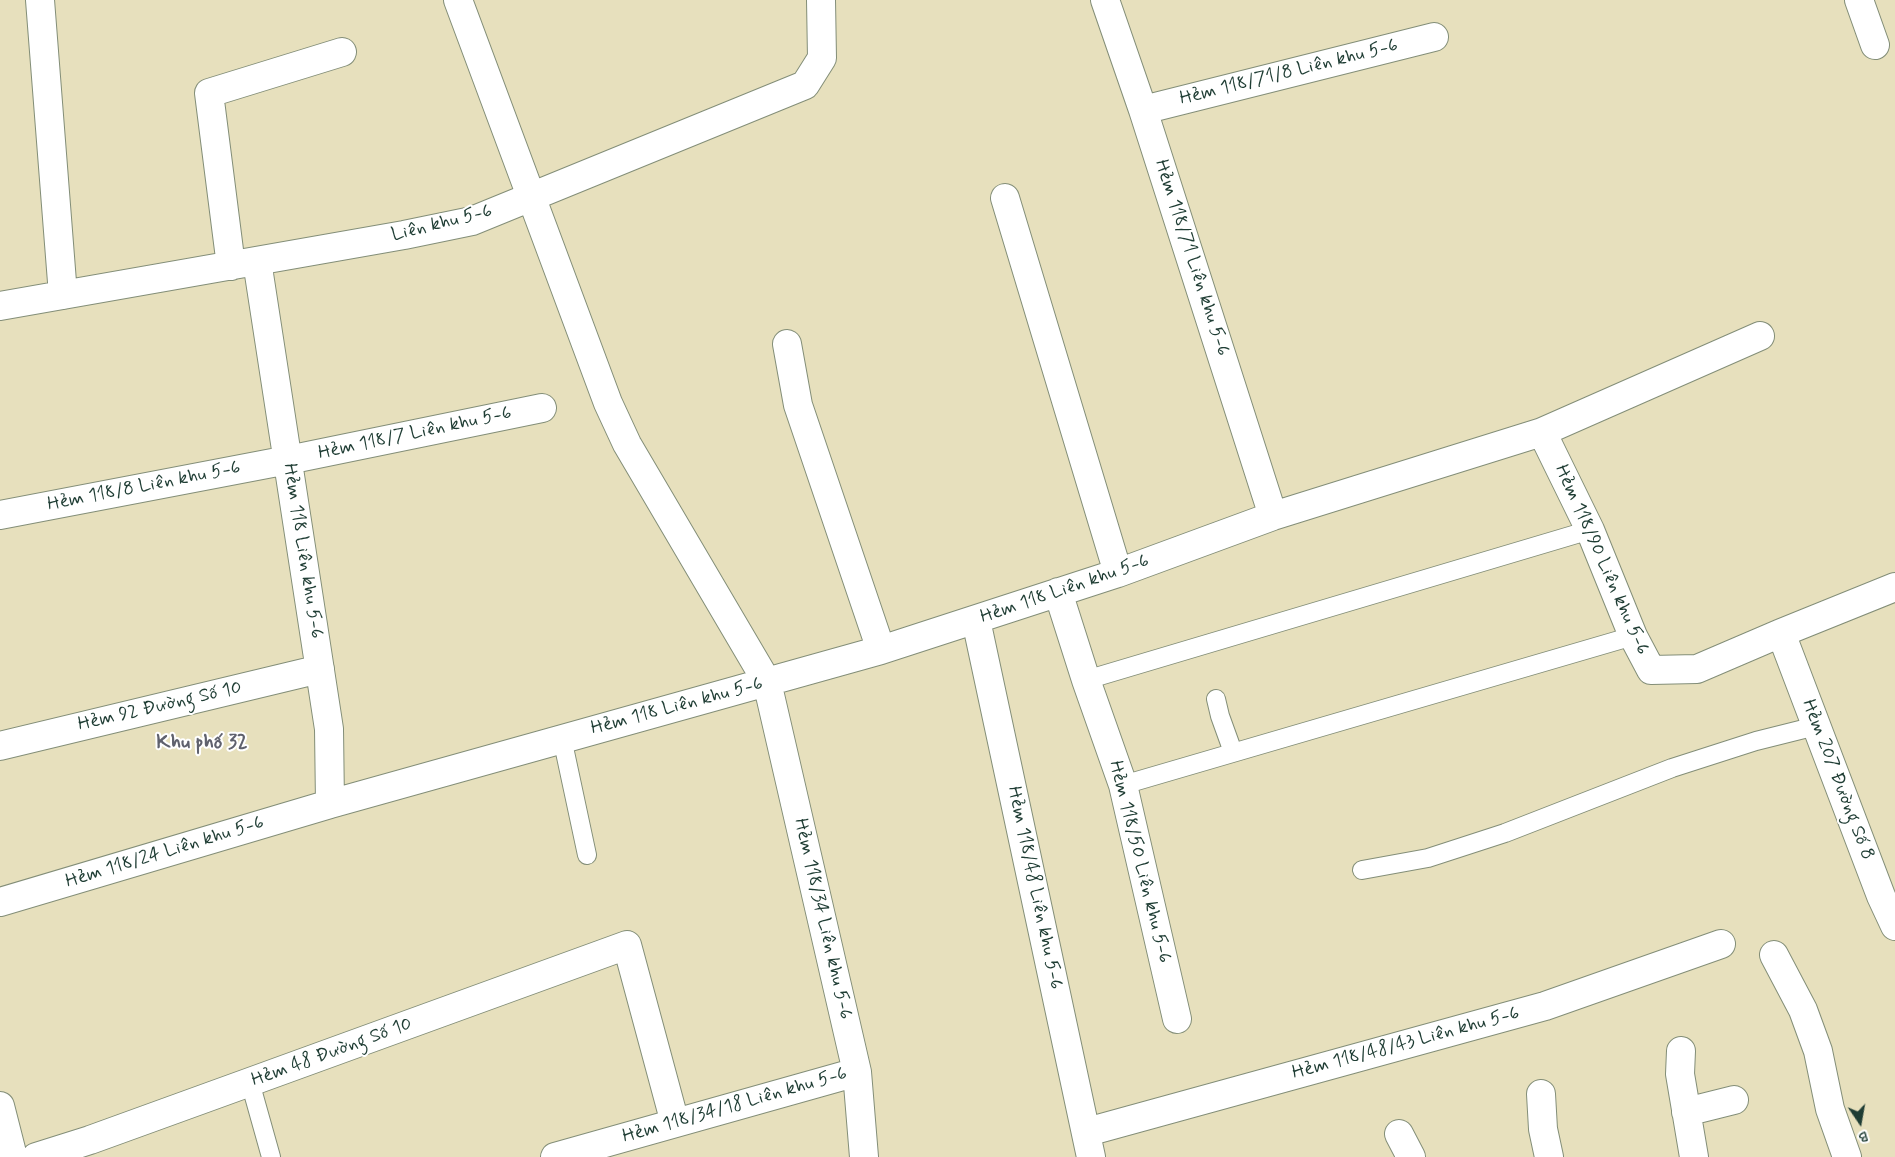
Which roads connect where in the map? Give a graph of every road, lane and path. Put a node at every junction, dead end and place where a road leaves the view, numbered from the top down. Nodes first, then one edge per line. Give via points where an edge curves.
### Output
1 (40, 0) edge
2 (458, 0) edge
3 (821, 0) edge
4 (1105, 0) edge
5 (1859, 0) edge
6 (1434, 37) dead end
7 (1876, 45) dead end
8 (342, 52) dead end
9 (1143, 110) junction
10 (530, 198) junction
11 (1005, 198) dead end
12 (244, 263) junction
13 (63, 295) junction
14 (0, 306) edge
15 (1760, 336) dead end
16 (787, 344) dead end
17 (542, 408) dead end
18 (1542, 432) junction
19 (288, 460) junction
20 (0, 515) edge
21 (1273, 516) junction
22 (1590, 530) junction
23 (1118, 573) junction
24 (1895, 587) edge
25 (1058, 592) junction
26 (976, 620) junction
27 (1781, 633) junction
28 (1633, 636) junction
29 (881, 650) junction
30 (320, 669) junction
31 (1086, 680) junction
32 (767, 682) junction
33 (1216, 698) dead end
34 (1816, 726) junction
35 (562, 738) junction
36 (0, 746) edge
37 (1234, 752) junction
38 (1123, 785) junction
39 (330, 804) junction
40 (586, 854) dead end
41 (1362, 870) dead end
42 (1888, 894) edge
43 (0, 902) edge
44 (1895, 926) edge
45 (1721, 944) dead end
46 (1774, 955) dead end
47 (1178, 1019) dead end
48 (1681, 1051) dead end
49 (857, 1072) junction
50 (250, 1082) junction
51 (1541, 1094) dead end
52 (1734, 1100) dead end
53 (0, 1106) edge
54 (1686, 1112) junction
55 (675, 1123) junction
56 (1089, 1145) edge
57 (13, 1157) edge
58 (36, 1157) edge
59 (271, 1157) edge
60 (555, 1157) edge
61 (864, 1157) edge
62 (1549, 1157) edge
63 (1694, 1157) edge
64 (1847, 1157) edge

1 - 13 street
2 - 10 street, Hẻm 118/34 Liên khu 5-6
3 - 10 street, Liên khu 5-6 via 822,58 805,85
4 - 9 street, Hẻm 118/71 Liên khu 5-6
5 - 7 street
6 - 9 street, Hẻm 118/71/8 Liên khu 5-6
8 - 12 street, Hẻm 118 Liên khu 5-6 via 209,93
9 - 21 street, Hẻm 118/71 Liên khu 5-6
10 - 12 street, Liên khu 5-6 via 472,221
10 - 32 street, Hẻm 118/34 Liên khu 5-6 via 608,403 628,444
11 - 23 street
12 - 13 street, Liên khu 5-6
12 - 19 street, Hẻm 118 Liên khu 5-6
13 - 14 street, Liên khu 5-6
15 - 18 street, Hẻm 118 Liên khu 5-6
16 - 29 street via 798,405
17 - 19 street, Hẻm 118/7 Liên khu 5-6
18 - 21 street, Hẻm 118 Liên khu 5-6
18 - 22 street, Hẻm 118/90 Liên khu 5-6
19 - 20 street, Hẻm 118/8 Liên khu 5-6
19 - 30 street, Hẻm 118 Liên khu 5-6
21 - 23 street, Hẻm 118 Liên khu 5-6
22 - 28 street, Hẻm 118/90 Liên khu 5-6
22 - 31 lane
23 - 25 street, Hẻm 118 Liên khu 5-6
24 - 27 street, Hẻm 118/90 Liên khu 5-6
25 - 26 street, Hẻm 118 Liên khu 5-6
25 - 31 street, Hẻm 118/50 Liên khu 5-6
26 - 29 street, Hẻm 118 Liên khu 5-6
26 - 56 street, Hẻm 118/48 Liên khu 5-6
27 - 28 street, Hẻm 118/90 Liên khu 5-6 via 1698,669 1651,670
27 - 34 street, Hẻm 207 Đường Số 8
28 - 37 lane
29 - 32 street, Hẻm 118 Liên khu 5-6
30 - 36 street, Hẻm 92 Đường Số 10
30 - 39 street, Hẻm 118 Liên khu 5-6 via 329,729
31 - 38 street, Hẻm 118/50 Liên khu 5-6
32 - 35 street, Hẻm 118 Liên khu 5-6
32 - 49 street, Hẻm 118/34 Liên khu 5-6
33 - 37 lane
34 - 41 lane via 1672,768 1505,833 1428,858
34 - 42 street, Hẻm 207 Đường Số 8
35 - 39 street, Hẻm 118 Liên khu 5-6
35 - 40 lane
37 - 38 lane
38 - 47 street, Hẻm 118/50 Liên khu 5-6
39 - 43 street, Hẻm 118/24 Liên khu 5-6
42 - 44 street, Hẻm 207 Đường Số 8
45 - 56 street, Hẻm 118/48/43 Liên khu 5-6 via 1545,1006
46 - 64 street via 1803,1010 1818,1051 1830,1109
48 - 54 street via 1680,1074
49 - 55 street, Hẻm 118/34/18 Liên khu 5-6
49 - 61 street, Hẻm 118/34 Liên khu 5-6
50 - 55 street, Hẻm 48 Đường Số 10 via 627,945
50 - 58 street, Hẻm 48 Đường Số 10
50 - 59 lane
51 - 62 street
52 - 54 street
53 - 57 street
54 - 63 street
55 - 60 street, Hẻm 118/34/18 Liên khu 5-6

